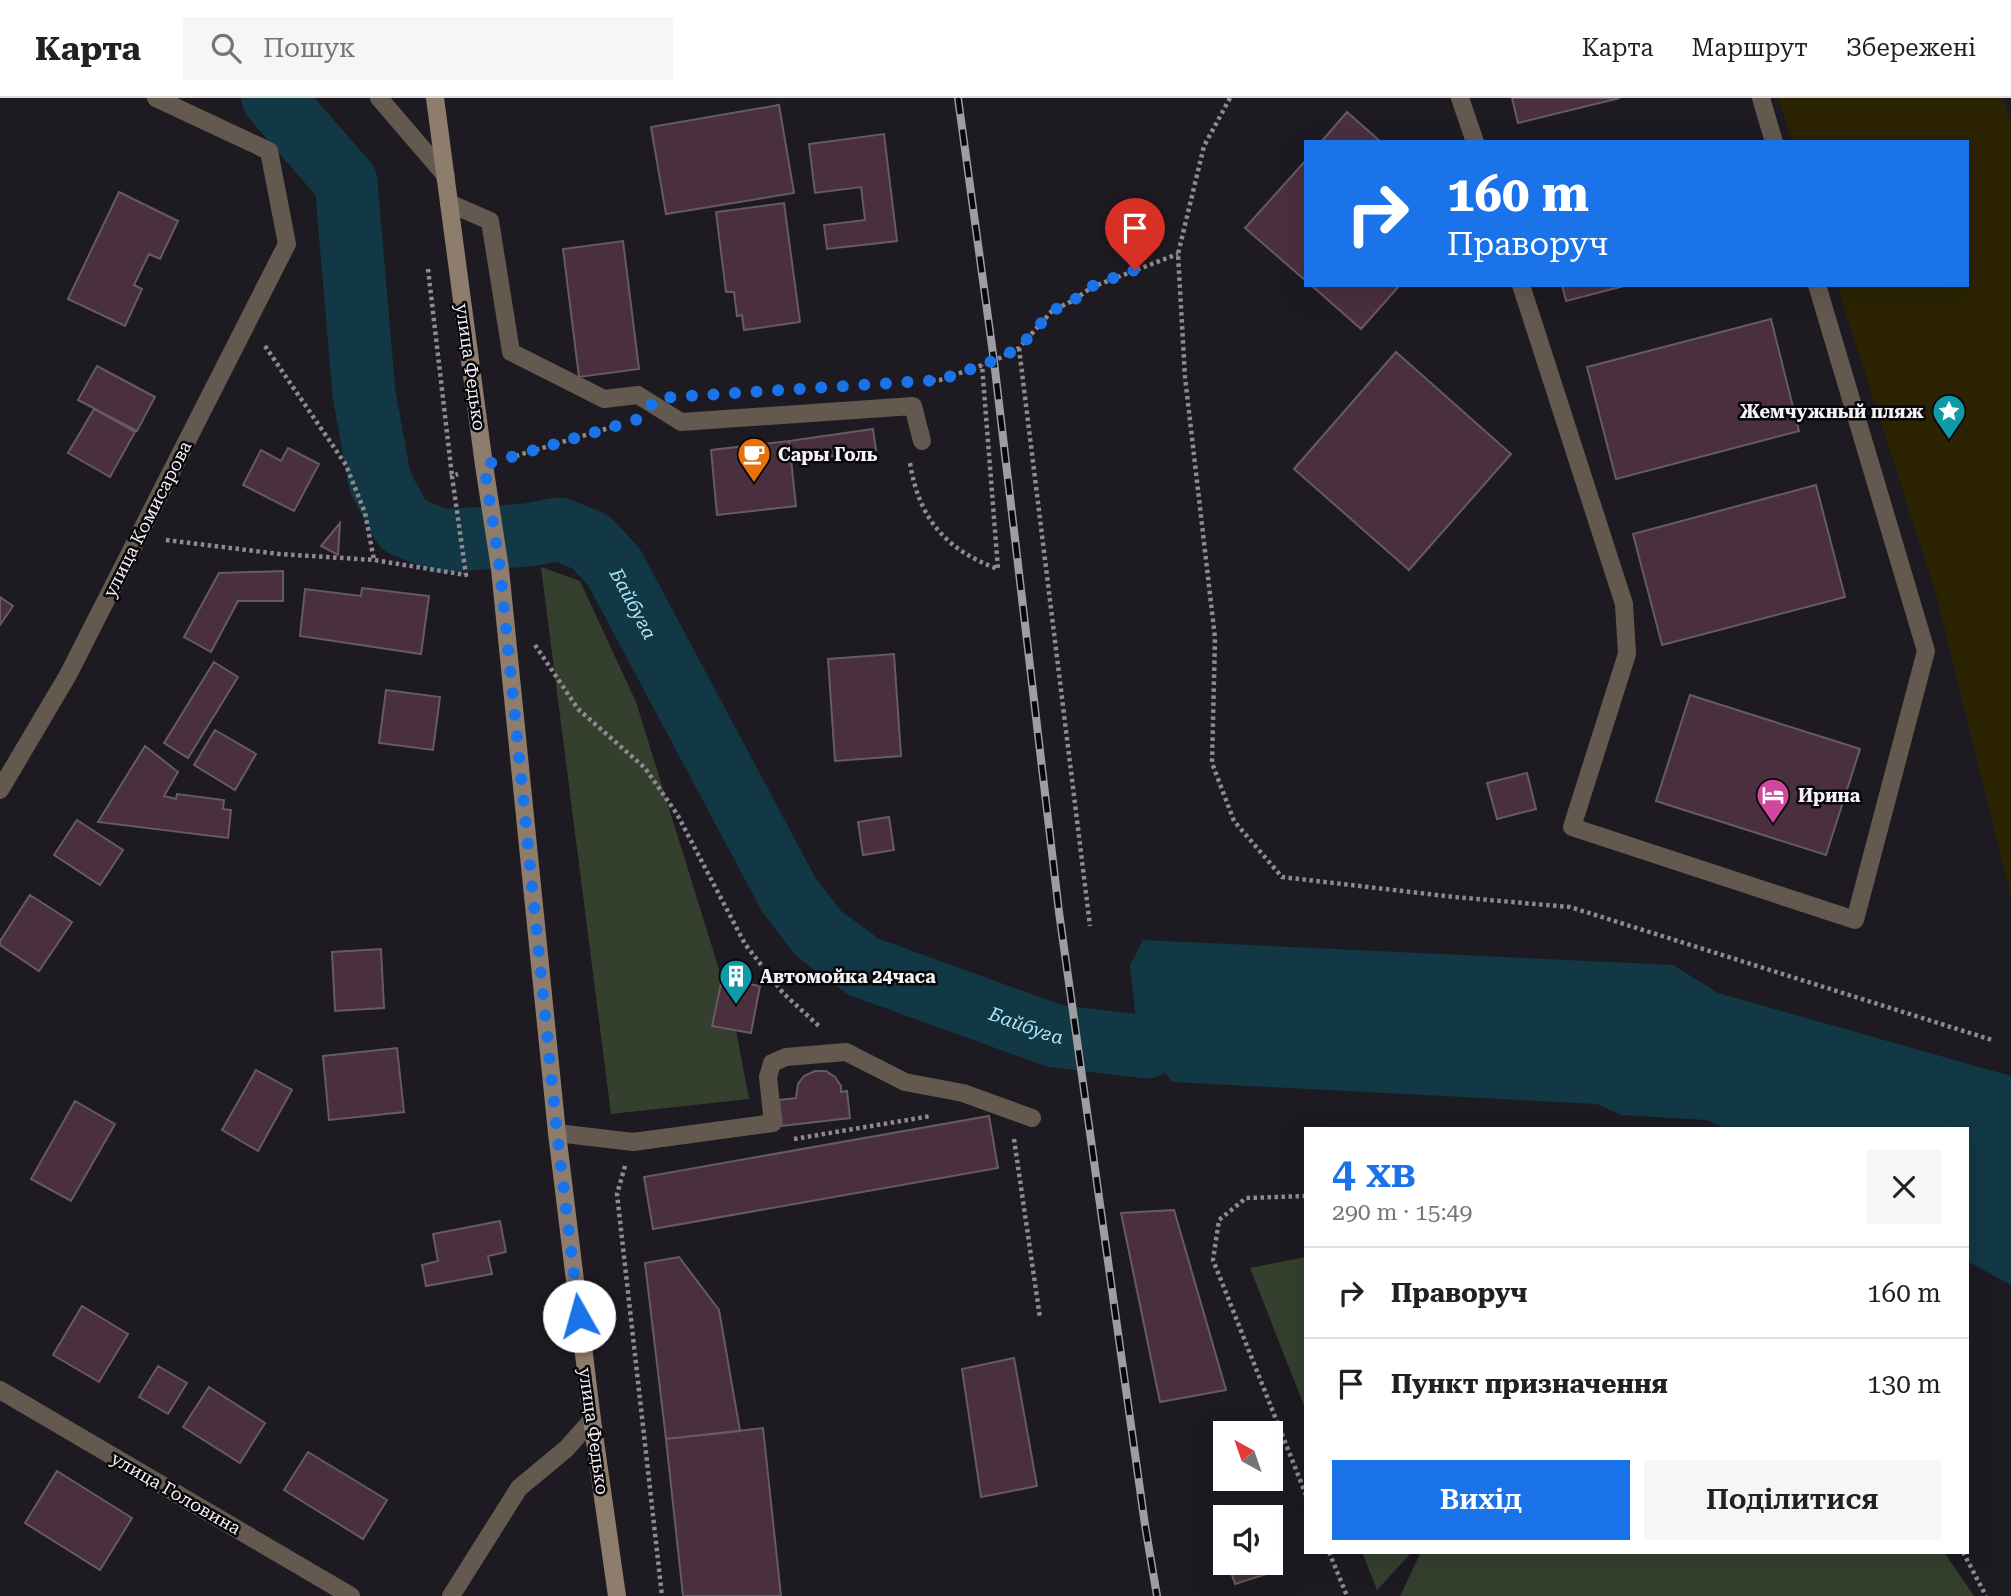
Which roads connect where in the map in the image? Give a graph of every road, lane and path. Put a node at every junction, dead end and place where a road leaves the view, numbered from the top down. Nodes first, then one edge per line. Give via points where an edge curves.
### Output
1 (156, 98) edge
2 (379, 98) edge
3 (435, 98) edge
4 (1230, 98) edge
5 (1460, 98) edge
6 (1761, 98) edge
7 (1474, 140) edge
8 (1773, 140) edge
9 (446, 176) junction
10 (449, 203) junction
11 (1178, 254) junction
12 (426, 259) dead end
13 (1522, 287) edge
14 (1818, 287) edge
15 (248, 321) junction
16 (1019, 348) junction
17 (982, 365) junction
18 (913, 382) dead end
19 (652, 404) junction
20 (915, 446) joint
21 (484, 465) junction
22 (452, 476) junction
23 (138, 537) junction
24 (374, 560) junction
25 (528, 636) dead end
26 (0, 790) edge
27 (1090, 926) dead end
28 (1992, 1040) dead end
29 (846, 1052) junction
30 (1010, 1111) junction
31 (941, 1114) dead end
32 (1032, 1118) dead end
33 (557, 1133) junction
34 (782, 1141) dead end
35 (633, 1142) junction
36 (1304, 1196) edge
37 (1040, 1318) dead end
38 (0, 1390) edge
39 (592, 1420) junction
40 (1304, 1490) edge
41 (1330, 1554) edge
42 (1964, 1554) edge
43 (351, 1596) edge
44 (452, 1596) edge
45 (617, 1596) edge
46 (662, 1596) edge
47 (1347, 1596) edge
48 (1986, 1596) edge

1 - 15 street, улица Комисарова via 269,152 287,244
2 - 9 street
3 - 9 main road, улица Федько
4 - 11 path via 1205,146
5 - 7 street
6 - 8 street
9 - 10 main road, улица Федько
10 - 19 street via 490,221 511,352 604,399 638,395
10 - 21 main road, улица Федько
11 - 16 path via 1092,286 1052,311
11 - 28 path via 1185,377 1215,638 1212,763 1234,821 1282,877 1570,906
12 - 22 path
13 - 14 street via 1624,604 1627,654 1572,827 1855,920 1926,651
15 - 23 street, улица Комисарова
15 - 24 path via 346,465 365,513
16 - 17 path
16 - 27 path
17 - 18 path via 940,380
17 - 20 path via 998,569 977,561 940,535 919,499
19 - 20 street via 681,422 913,406
19 - 21 path via 636,420
21 - 22 path
21 - 33 main road, улица Федько via 500,569
22 - 24 path via 466,575
23 - 24 path
23 - 26 street, улица Комисарова via 68,675
25 - 29 path via 578,709 645,768 677,814 745,944 783,993
29 - 30 street via 905,1082 962,1093
29 - 35 street via 786,1057 772,1063 768,1077 773,1123
30 - 32 street
30 - 37 path
31 - 34 path
33 - 35 street
33 - 39 main road, улица Федько
35 - 46 path via 617,1194
36 - 40 path via 1246,1198 1219,1220 1213,1260
38 - 43 street, улица Головина
39 - 44 street via 519,1488
39 - 45 main road, улица Федько
41 - 47 path
42 - 48 path

